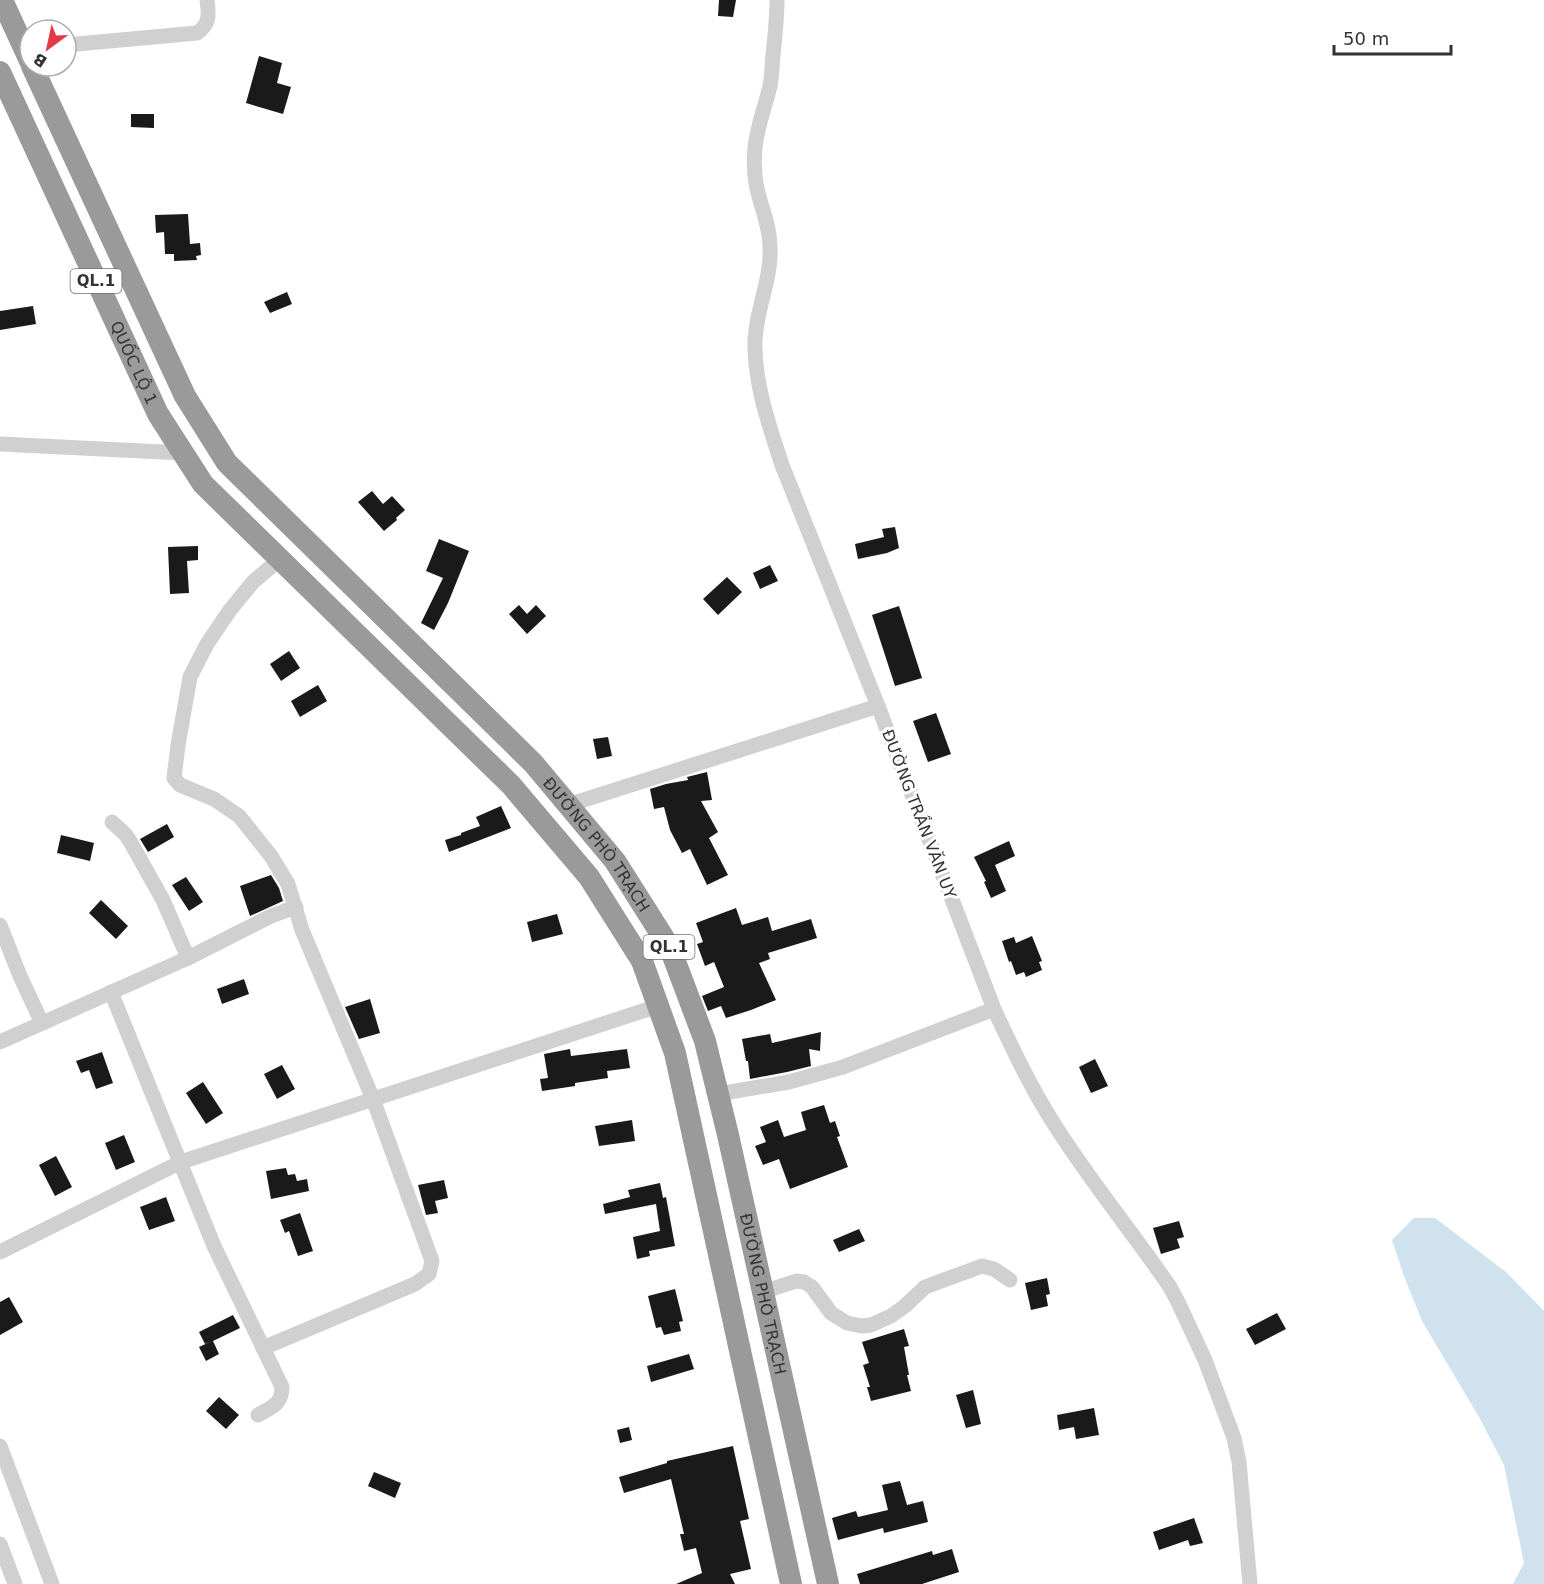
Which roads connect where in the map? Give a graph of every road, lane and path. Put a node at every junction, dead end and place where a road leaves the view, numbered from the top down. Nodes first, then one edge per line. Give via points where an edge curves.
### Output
1 (2, 0) edge
2 (207, 0) edge
3 (777, 0) edge
4 (18, 33) edge
5 (78, 44) edge
6 (0, 72) edge
7 (39, 78) edge
8 (0, 444) edge
9 (183, 453) junction
10 (227, 464) joint
11 (203, 484) joint
12 (280, 559) junction
13 (878, 706) junction
14 (568, 804) junction
15 (112, 822) dead end
16 (296, 907) junction
17 (0, 925) edge
18 (188, 957) junction
19 (111, 992) junction
20 (658, 1006) junction
21 (994, 1010) junction
22 (42, 1023) junction
23 (0, 1042) edge
24 (718, 1094) junction
25 (373, 1099) junction
26 (181, 1162) junction
27 (0, 1252) edge
28 (1010, 1280) dead end
29 (763, 1292) junction
30 (263, 1347) junction
31 (258, 1415) dead end
32 (0, 1446) edge
33 (0, 1544) edge
34 (15, 1584) edge
35 (52, 1584) edge
36 (791, 1584) edge
37 (828, 1584) edge
38 (1250, 1584) edge

1 - 4 highway, QUỐC LỘ 1 / QL.1
2 - 5 street via 209,17 197,33
3 - 13 street, ĐƯỜNG TRẦN VĂN UY via 771,84 757,132 754,159 771,247 755,340 757,368 782,465
6 - 9 highway, QUỐC LỘ 1 / QL.1 via 158,414
7 - 10 highway, QUỐC LỘ 1 / QL.1 via 185,396
8 - 9 street
9 - 11 highway, QUỐC LỘ 1 / QL.1
10 - 14 highway, ĐƯỜNG PHÒ TRẠCH / QL.1 via 533,763
11 - 12 highway, ĐƯỜNG PHÒ TRẠCH / QL.1
12 - 16 street via 253,582 230,610 190,677 174,778 180,786 214,799 239,816 271,856
12 - 20 highway, ĐƯỜNG PHÒ TRẠCH / QL.1 via 512,784 590,877 642,961
13 - 14 street
13 - 21 street, ĐƯỜNG TRẦN VĂN UY
14 - 24 highway, ĐƯỜNG PHÒ TRẠCH / QL.1 via 615,861 670,948 705,1041
15 - 18 street via 126,835 148,873
16 - 18 street
16 - 25 street
17 - 22 street
18 - 19 street
19 - 22 street
19 - 26 street
20 - 25 street
20 - 36 highway, ĐƯỜNG PHÒ TRẠCH / QL.1 via 675,1053
21 - 24 street via 843,1067 789,1082
21 - 38 street, ĐƯỜNG TRẦN VĂN UY via 1054,1125 1170,1287 1195,1336 1234,1438
22 - 23 street
24 - 29 highway, ĐƯỜNG PHÒ TRẠCH / QL.1
25 - 26 street
25 - 30 street via 432,1261 429,1274 415,1284
26 - 27 street
26 - 30 street via 214,1246
28 - 29 street via 982,1266 925,1287 891,1316 862,1326 847,1323 831,1313 804,1282
29 - 37 highway, ĐƯỜNG PHÒ TRẠCH / QL.1
30 - 31 street via 282,1393 277,1404
32 - 35 street
33 - 34 street

